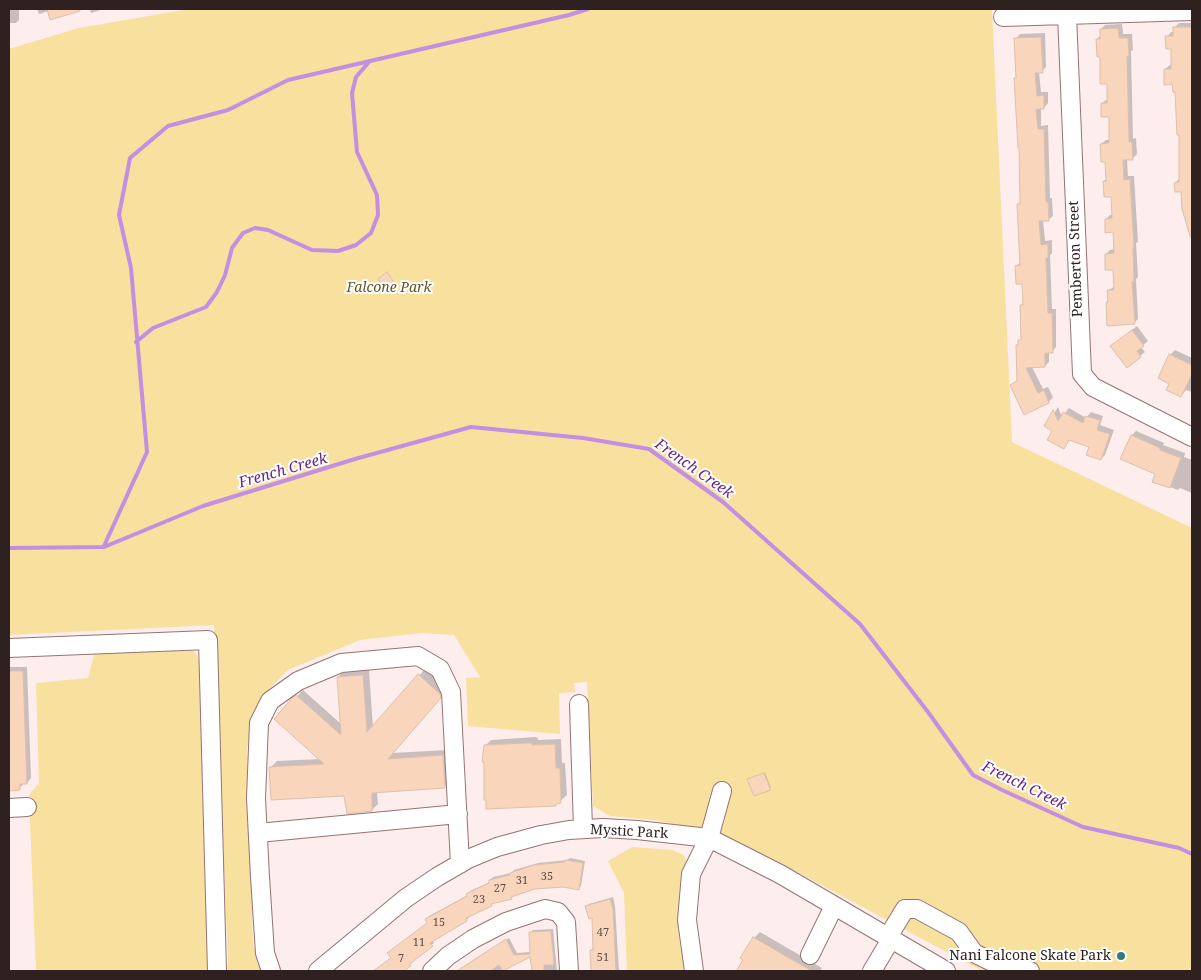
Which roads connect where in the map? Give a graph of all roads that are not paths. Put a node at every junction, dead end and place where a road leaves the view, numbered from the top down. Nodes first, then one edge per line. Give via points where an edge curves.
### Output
1 (1192, 11) edge
2 (1067, 15) junction
3 (1002, 18) dead end
4 (1192, 437) edge
5 (9, 648) edge
6 (579, 704) dead end
7 (722, 791) dead end
8 (28, 807) dead end
9 (9, 808) edge
10 (458, 814) junction
11 (583, 829) junction
12 (258, 833) junction
13 (708, 838) junction
14 (460, 864) junction
15 (834, 906) junction
16 (890, 938) junction
17 (810, 955) dead end
18 (339, 965) edge
19 (217, 971) edge
20 (271, 971) edge
21 (318, 971) edge
22 (432, 971) edge
23 (569, 971) edge
24 (694, 971) edge
25 (872, 971) edge
26 (946, 971) edge
27 (1030, 971) edge

1 - 2 street
2 - 3 street
2 - 4 street, Pemberton Street via 1082,374 1093,387
5 - 19 street via 208,640
6 - 11 street
7 - 13 street
8 - 9 street
10 - 12 street
10 - 12 street via 451,692 440,669 418,656 341,663 298,681 270,701 259,723
10 - 14 street
11 - 13 street, Mystic Park via 637,830
11 - 14 street, Mystic Park via 541,835 497,847
12 - 20 street via 265,953
13 - 15 street, Mystic Park via 780,874
13 - 24 street via 692,874 687,920
14 - 18 street, Mystic Park via 406,898
15 - 16 street, Mystic Park
15 - 17 street
16 - 25 street
16 - 26 street, Mystic Park
16 - 27 street via 905,909 917,909 959,932 974,953 990,962 1016,965
18 - 21 street, Mystic Park
22 - 23 street via 473,939 506,922 545,909 558,912 566,922

